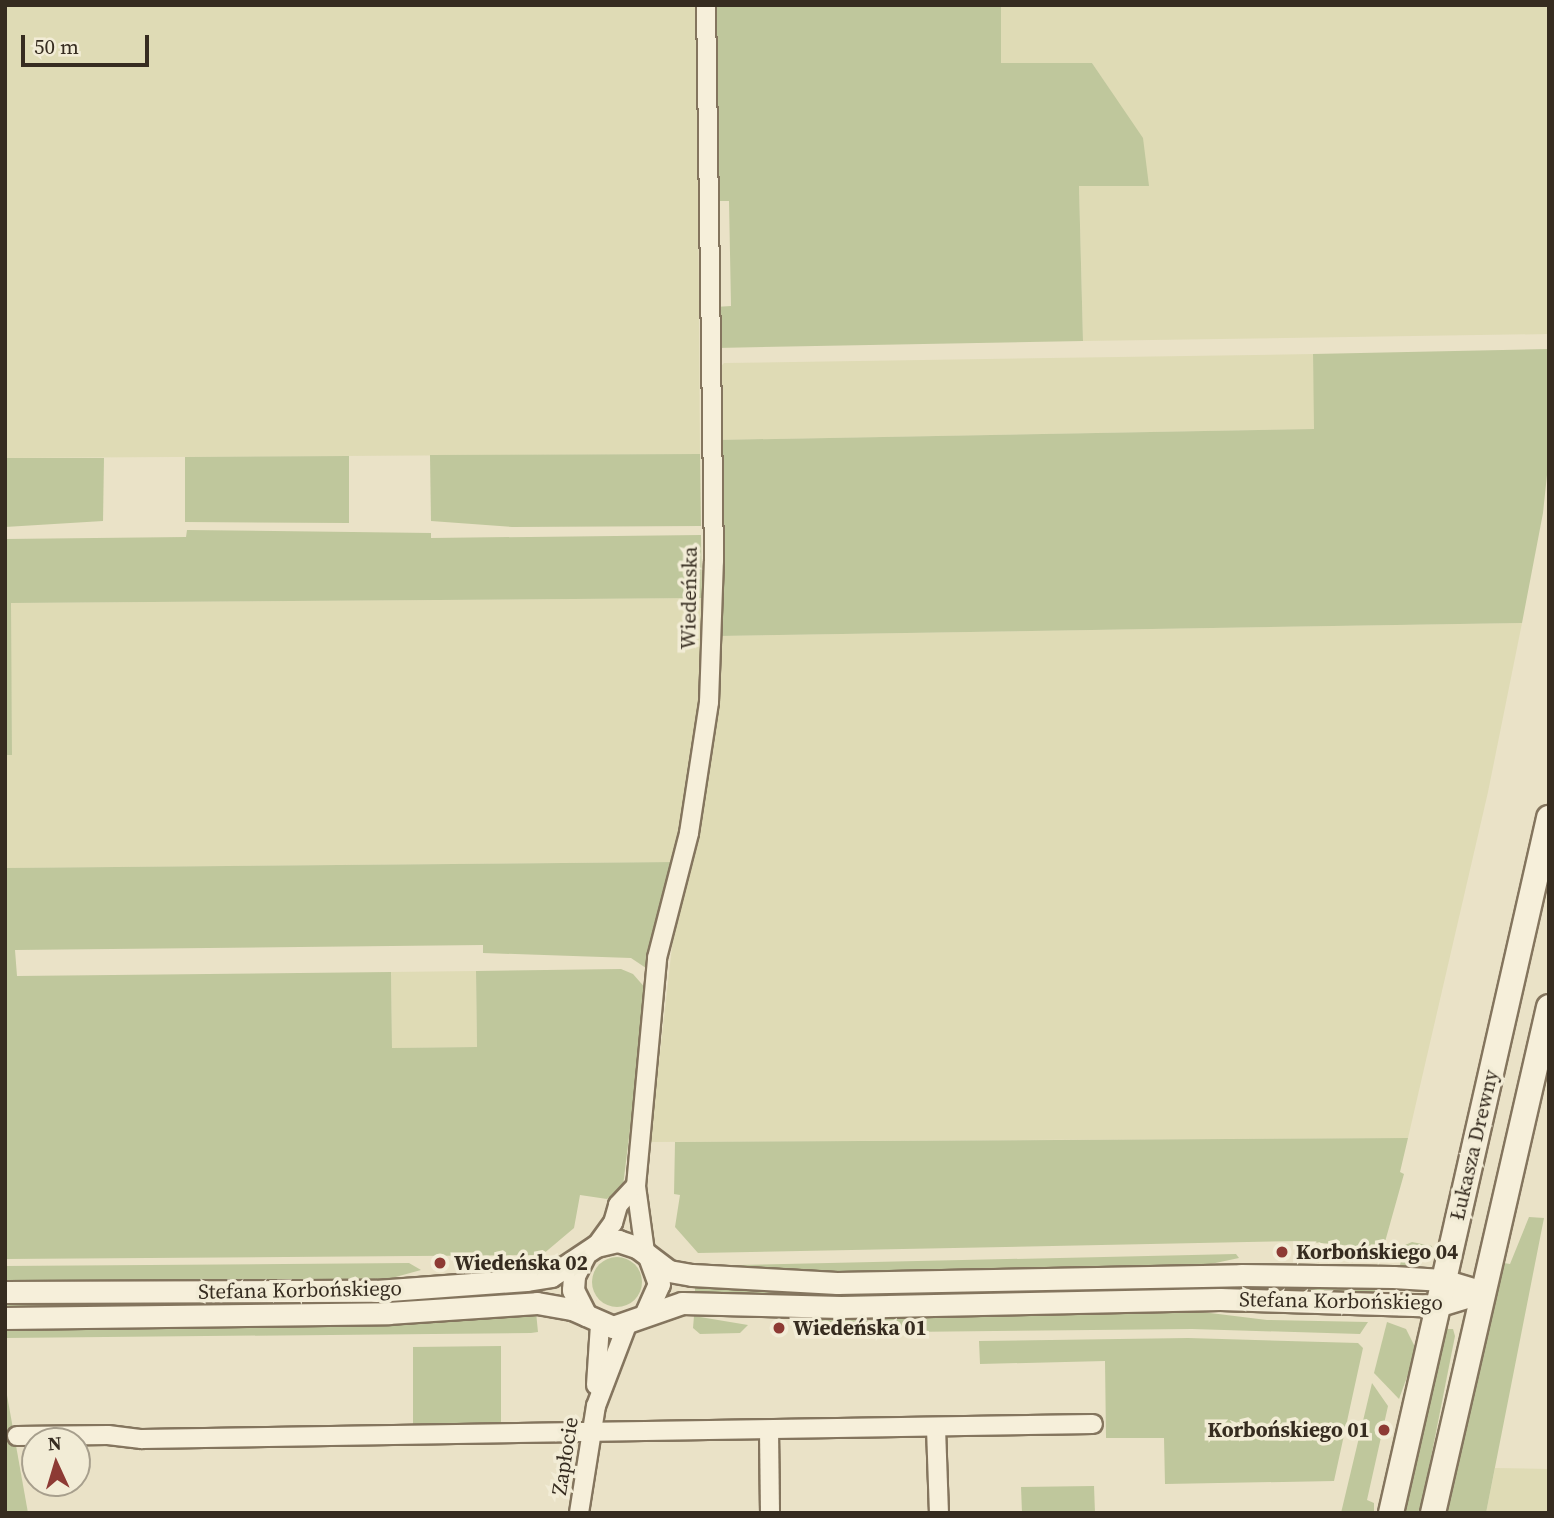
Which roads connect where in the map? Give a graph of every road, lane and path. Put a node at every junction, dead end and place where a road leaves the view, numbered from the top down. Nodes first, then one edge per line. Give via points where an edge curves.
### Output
1 (706, 5) edge
2 (1549, 818) edge
3 (1549, 1007) edge
4 (636, 1185) junction
5 (592, 1249) junction
6 (645, 1252) junction
7 (1443, 1280) junction
8 (5, 1292) edge
9 (1483, 1293) junction
10 (1437, 1306) junction
11 (5, 1318) edge
12 (593, 1319) junction
13 (636, 1320) junction
14 (596, 1406) junction
15 (1093, 1424) dead end
16 (936, 1428) junction
17 (769, 1430) junction
18 (591, 1433) junction
19 (17, 1436) dead end
20 (579, 1513) edge
21 (770, 1513) edge
22 (939, 1513) edge
23 (1391, 1513) edge
24 (1433, 1513) edge

1 - 4 street, Wiedeńska via 714,561 709,702 690,833 657,958
2 - 7 main road, Łukasza Drewny
3 - 9 main road, Łukasza Drewny
4 - 5 street via 618,1205 613,1223
4 - 6 street, Wiedeńska
5 - 6 street, Stefana Korbońskiego via 618,1241
5 - 8 street, Stefana Korbońskiego via 564,1270 541,1278 376,1291
5 - 12 street via 573,1276 575,1297
6 - 7 street, Stefana Korbońskiego via 658,1265 684,1275 837,1283 1241,1275
6 - 13 street via 659,1284
7 - 9 street, Stefana Korbońskiego
7 - 10 main road, Łukasza Drewny
9 - 10 street, Stefana Korbońskiego
9 - 24 main road, Łukasza Drewny
10 - 13 street, Stefana Korbońskiego via 1220,1299 841,1307 682,1303
10 - 23 main road, Łukasza Drewny
11 - 12 street, Stefana Korbońskiego via 388,1313 537,1303
12 - 13 street, Stefana Korbońskiego
12 - 14 street, Zapłocie
13 - 14 street, Zapłocie
14 - 18 street, Zapłocie
15 - 16 street
16 - 17 street
16 - 22 street
17 - 18 street
17 - 21 street
18 - 19 street via 142,1439
18 - 20 street, Zapłocie

